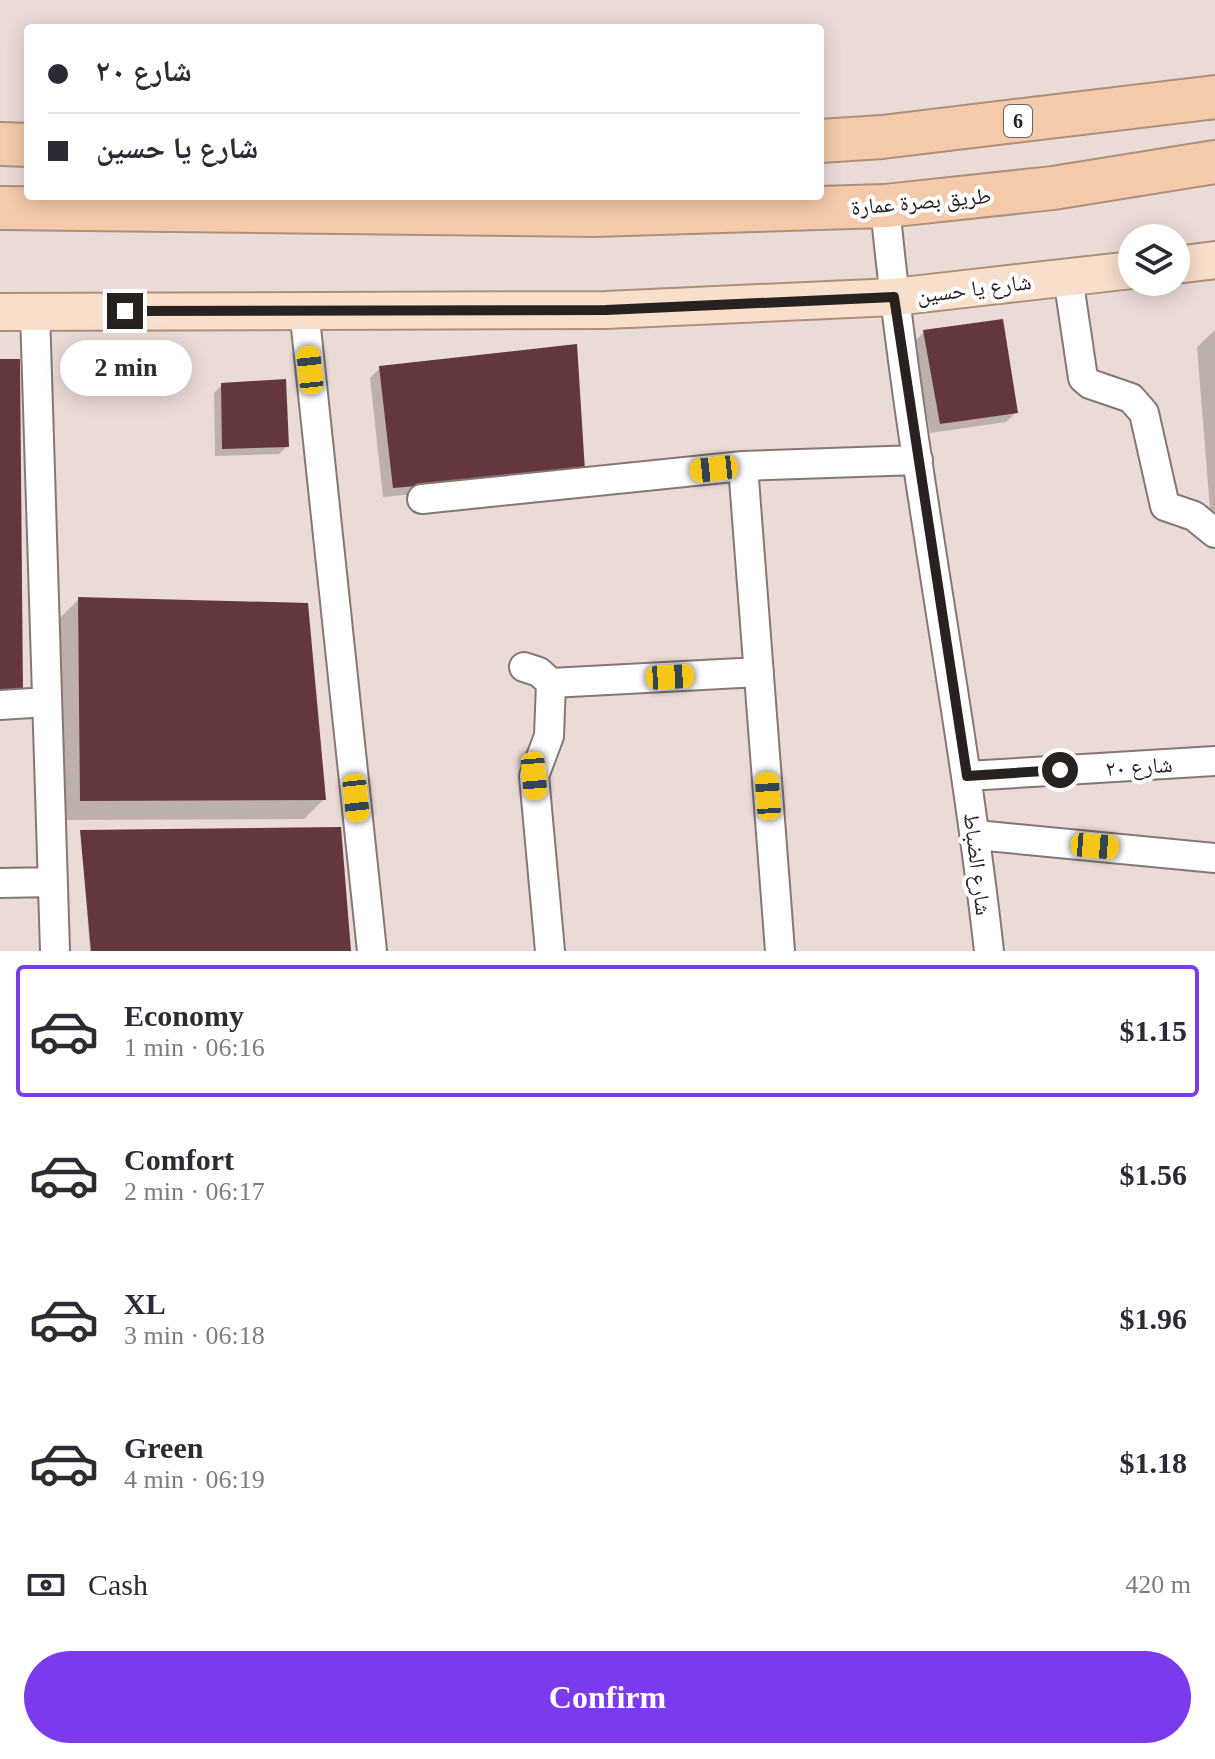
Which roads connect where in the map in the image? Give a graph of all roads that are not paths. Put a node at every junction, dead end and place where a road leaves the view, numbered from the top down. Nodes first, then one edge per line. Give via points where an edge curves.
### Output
1 (1215, 97) edge
2 (824, 141) edge
3 (0, 144) edge
4 (24, 145) edge
5 (1215, 162) edge
6 (885, 206) junction
7 (0, 208) edge
8 (1215, 260) edge
9 (1190, 263) edge
10 (1118, 272) edge
11 (1068, 277) junction
12 (894, 297) junction
13 (304, 309) junction
14 (18, 312) edge
15 (918, 460) junction
16 (743, 466) junction
17 (422, 499) dead end
18 (1215, 533) edge
19 (524, 667) dead end
20 (759, 672) junction
21 (551, 683) junction
22 (47, 702) junction
23 (0, 705) edge
24 (1215, 761) edge
25 (967, 776) junction
26 (976, 835) junction
27 (1215, 858) edge
28 (52, 882) junction
29 (0, 883) edge
30 (55, 951) edge
31 (372, 951) edge
32 (550, 951) edge
33 (780, 951) edge
34 (989, 951) edge

1 - 2 highway, 6
3 - 4 highway
5 - 6 highway, طريق بصرة عمارة via 1053,188
6 - 7 highway, طريق بصرة عمارة via 594,215
6 - 12 street, شارع الضباط
8 - 9 main road
10 - 11 main road, شارع يا حسين
11 - 12 main road, شارع يا حسين
11 - 18 street via 1083,378 1138,403 1165,506 1194,516
12 - 13 main road, شارع يا حسين via 606,310
12 - 15 street, شارع الضباط
13 - 14 main road, شارع يا حسين
13 - 31 street
14 - 22 street
15 - 16 street
15 - 25 street, شارع الضباط
16 - 17 street
16 - 20 street
19 - 21 street
20 - 21 street
20 - 33 street
21 - 32 street via 549,736 534,776
22 - 23 street
22 - 28 street
24 - 25 street, شارع ٢٠
25 - 26 street, شارع الضباط
26 - 27 street
26 - 34 street, شارع الضباط
28 - 29 street
28 - 30 street

